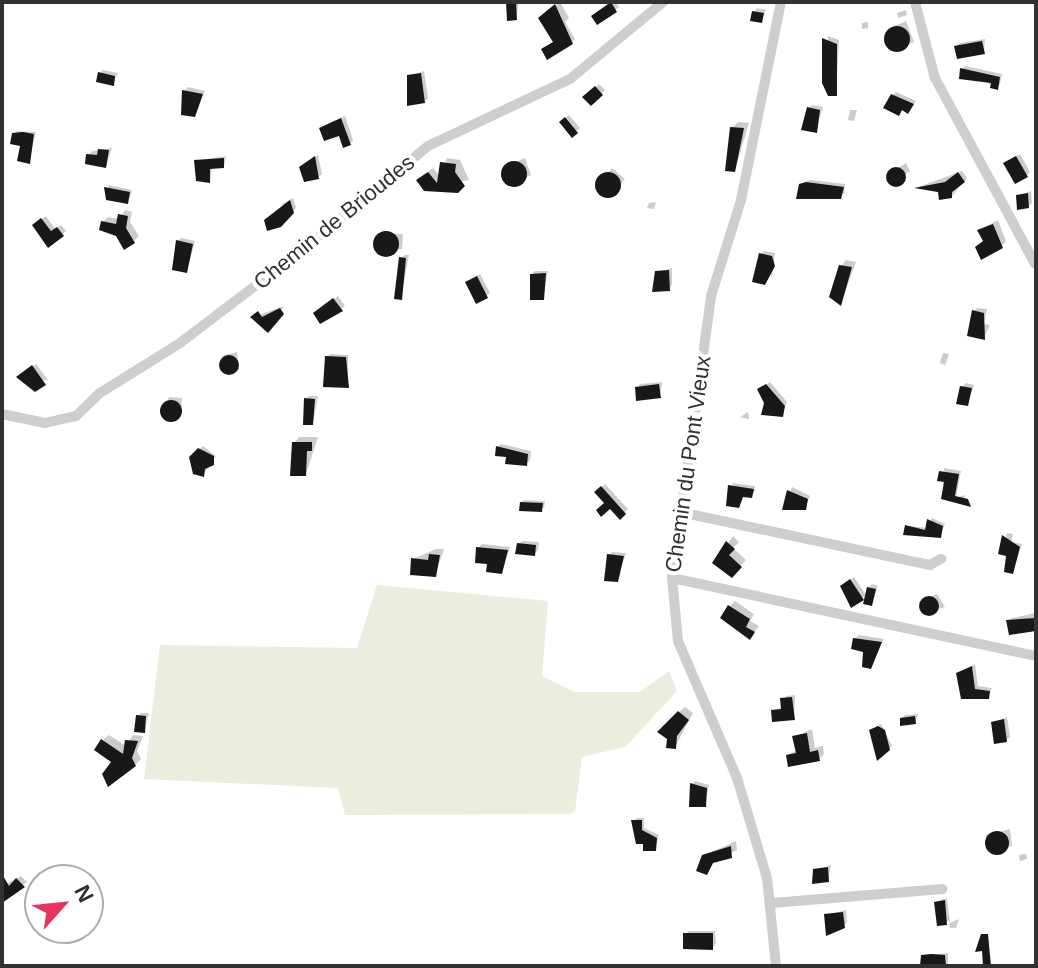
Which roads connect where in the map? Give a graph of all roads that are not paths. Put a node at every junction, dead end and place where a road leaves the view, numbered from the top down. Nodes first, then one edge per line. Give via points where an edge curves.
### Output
1 (663, 2) edge
2 (781, 2) edge
3 (915, 2) edge
4 (1035, 264) edge
5 (2, 414) edge
6 (680, 512) junction
7 (941, 559) dead end
8 (672, 578) junction
9 (1036, 656) edge
10 (942, 889) dead end
11 (772, 903) junction
12 (776, 966) edge

1 - 5 street, Chemin de Brioudes via 570,79 428,146 296,255 180,343 100,393 76,416 45,423
2 - 6 street, Chemin du Pont Vieux via 741,200 711,296
3 - 4 street via 935,78
6 - 7 street via 930,565
6 - 8 street, Chemin du Pont Vieux
8 - 9 street
8 - 11 street, Chemin du Pont Vieux via 678,641 737,778
10 - 11 street
11 - 12 street, Chemin du Pont Vieux

